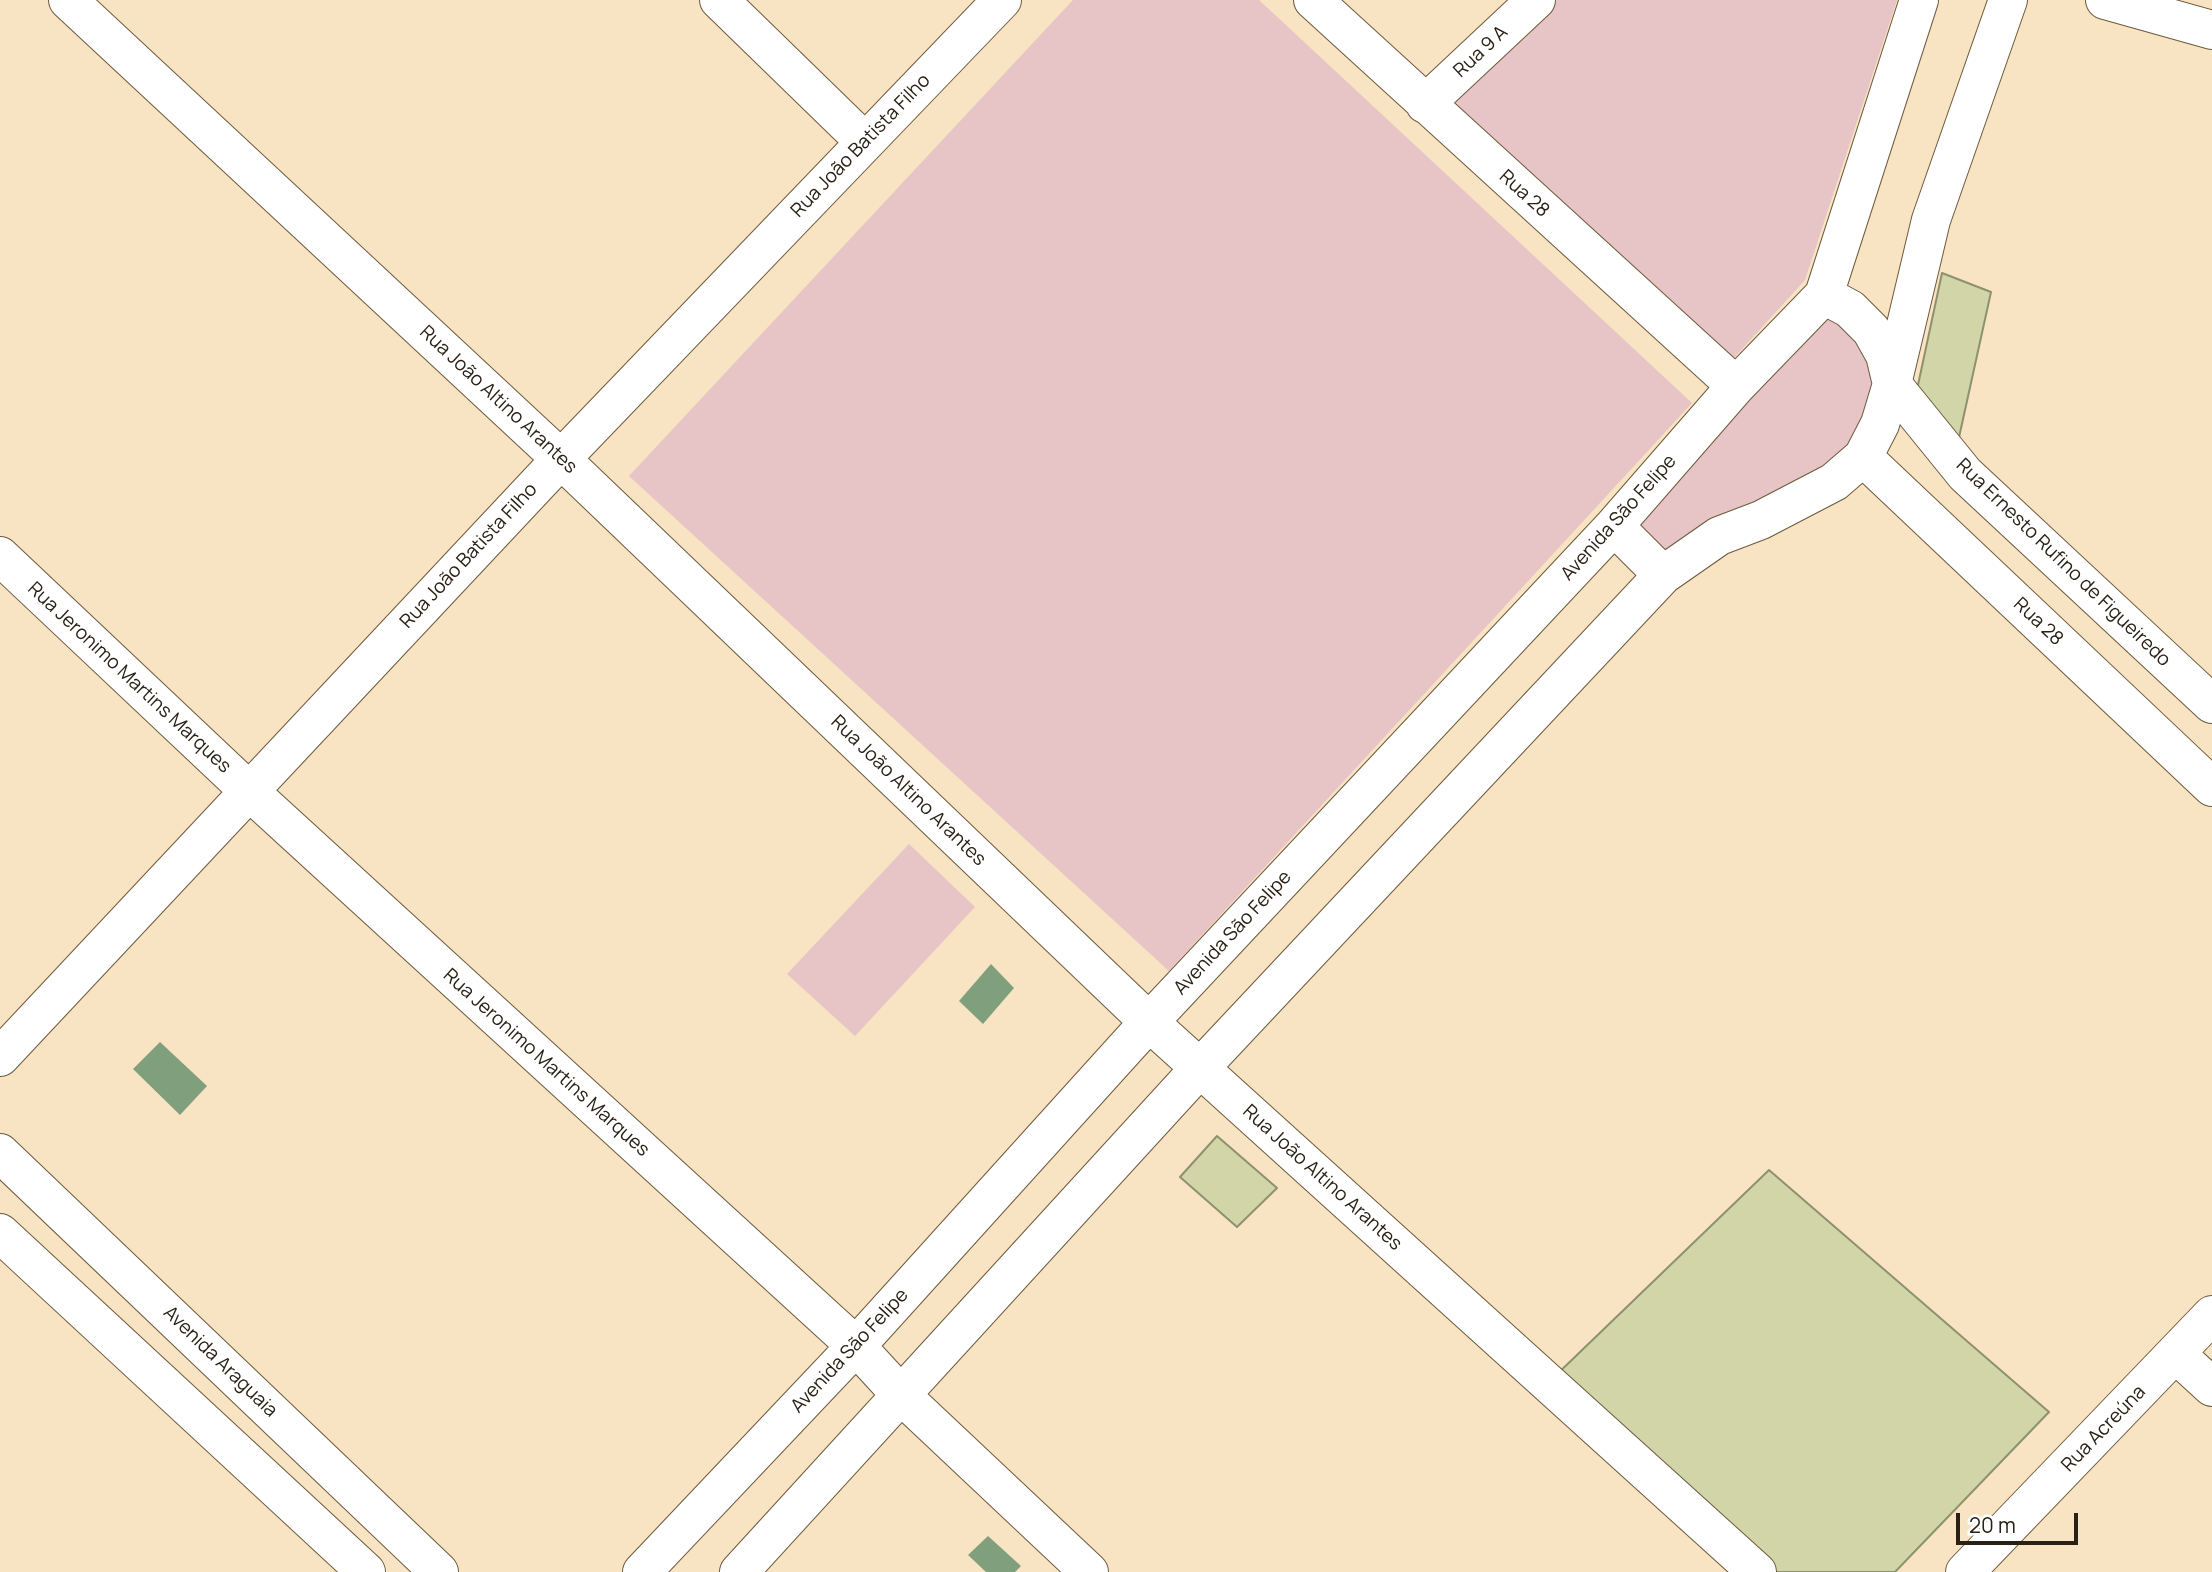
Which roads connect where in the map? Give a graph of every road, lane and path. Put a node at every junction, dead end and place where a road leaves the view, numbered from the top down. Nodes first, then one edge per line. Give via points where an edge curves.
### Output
1 (68, 0) edge
2 (719, 0) edge
3 (1002, 0) edge
4 (1313, 0) edge
5 (1536, 0) edge
6 (1919, 0) edge
7 (2008, 0) edge
8 (2105, 0) edge
9 (2212, 30) edge
10 (1425, 104) junction
11 (865, 142) junction
12 (1824, 295) junction
13 (1892, 384) junction
14 (1735, 386) junction
15 (1863, 457) junction
16 (561, 459) junction
17 (1614, 526) junction
18 (0, 556) edge
19 (1663, 575) junction
20 (2212, 704) edge
21 (2212, 787) edge
22 (248, 791) junction
23 (1149, 1022) junction
24 (0, 1057) edge
25 (1200, 1068) junction
26 (0, 1153) edge
27 (0, 1233) edge
28 (2212, 1315) edge
29 (856, 1346) junction
30 (2176, 1353) junction
31 (2212, 1387) edge
32 (247, 1388) junction
33 (901, 1395) junction
34 (214, 1429) junction
35 (366, 1572) edge
36 (439, 1572) edge
37 (642, 1572) edge
38 (739, 1572) edge
39 (1089, 1572) edge
40 (1757, 1572) edge
41 (1965, 1572) edge

1 - 16 street, Rua João Altino Arantes
2 - 11 street
3 - 11 street, Rua João Batista Filho
4 - 10 street, Rua 28
5 - 10 street, Rua 9 A
6 - 12 street, Avenida São Felipe
7 - 13 street via 1931,220
8 - 9 street
10 - 14 street, Rua 28
11 - 16 street, Rua João Batista Filho
12 - 13 street via 1850,309 1871,330 1885,355
12 - 14 street, Avenida São Felipe
13 - 15 street via 1880,424
13 - 20 street, Rua Ernesto Rufino de Figueiredo via 1965,474
14 - 17 street, Avenida São Felipe
15 - 19 street via 1834,482 1719,536
15 - 21 street, Rua 28
16 - 22 street, Rua João Batista Filho
16 - 23 street, Rua João Altino Arantes
17 - 19 street
17 - 23 street, Avenida São Felipe
18 - 22 street, Rua Jeronimo Martins Marques
19 - 25 street
22 - 24 street, Rua João Batista Filho
22 - 29 street, Rua Jeronimo Martins Marques
23 - 25 street, Rua João Altino Arantes
23 - 29 street, Avenida São Felipe
25 - 33 street
25 - 40 street, Rua João Altino Arantes
26 - 32 street, Avenida Araguaia
27 - 34 street
28 - 30 street, Rua Acreúna
29 - 33 street, Rua Jeronimo Martins Marques
29 - 37 street, Avenida São Felipe
30 - 31 street
30 - 41 street, Rua Acreúna
32 - 34 street
32 - 36 street, Avenida Araguaia
33 - 38 street
33 - 39 street, Rua Jeronimo Martins Marques
34 - 35 street

